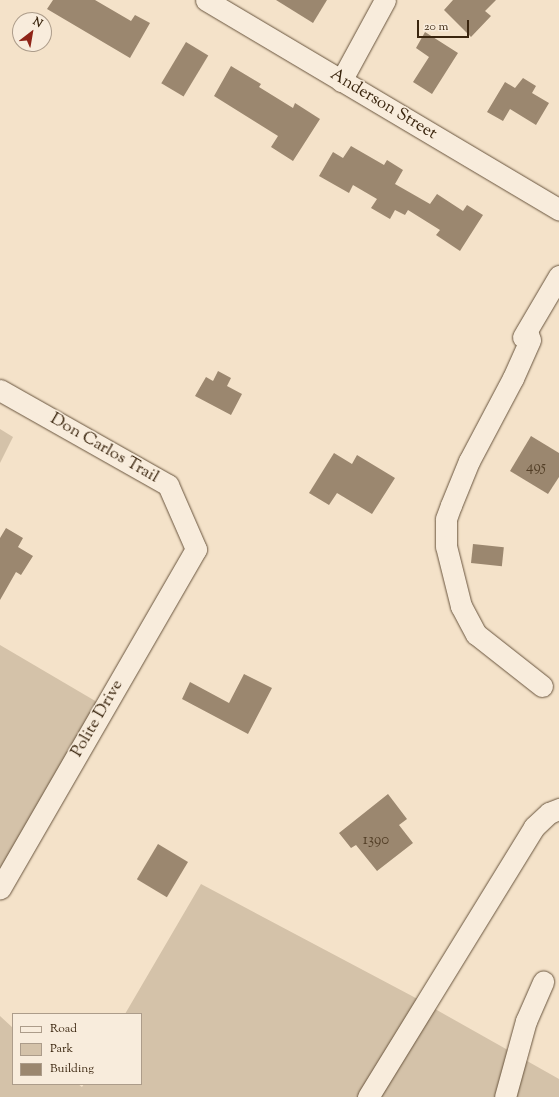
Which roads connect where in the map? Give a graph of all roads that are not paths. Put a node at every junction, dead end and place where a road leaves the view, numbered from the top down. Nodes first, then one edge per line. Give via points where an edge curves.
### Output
1 (206, 0) edge
2 (385, 0) edge
3 (342, 81) junction
4 (559, 210) edge
5 (559, 276) edge
6 (0, 390) edge
7 (196, 549) joint
8 (542, 686) dead end
9 (559, 809) edge
10 (0, 889) edge
11 (543, 982) dead end
12 (368, 1097) edge
13 (505, 1097) edge

1 - 3 street, Anderson Street
2 - 3 street
3 - 4 street, Anderson Street
5 - 8 street via 525,334 530,340 514,378 469,461 446,519 446,546 461,606 476,634
6 - 7 street, Don Carlos Trail via 168,485
7 - 10 street, Polite Drive
9 - 12 street via 549,813 534,827
11 - 13 street via 526,1021

